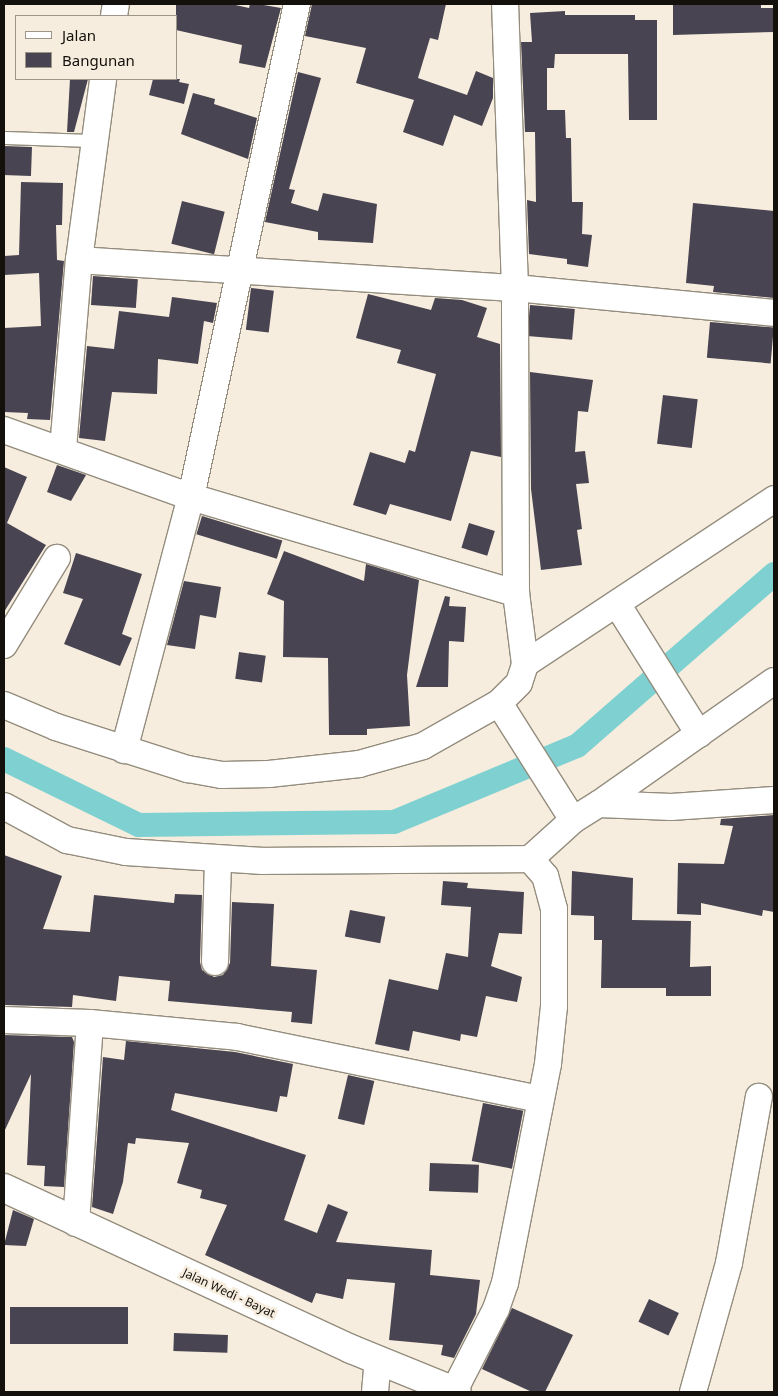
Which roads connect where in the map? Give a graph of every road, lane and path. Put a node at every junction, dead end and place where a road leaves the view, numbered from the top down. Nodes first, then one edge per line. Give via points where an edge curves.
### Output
1 (297, 4) edge
2 (505, 4) edge
3 (103, 80) edge
4 (4, 138) edge
5 (92, 141) junction
6 (79, 260) junction
7 (236, 272) junction
8 (515, 288) junction
9 (774, 313) edge
10 (4, 430) edge
11 (64, 449) junction
12 (191, 497) junction
13 (774, 499) edge
14 (57, 558) dead end
15 (516, 593) junction
16 (619, 609) junction
17 (4, 645) edge
18 (525, 664) junction
19 (774, 681) edge
20 (4, 705) edge
21 (504, 711) junction
22 (696, 730) junction
23 (124, 750) junction
24 (774, 800) edge
25 (599, 804) junction
26 (4, 806) edge
27 (569, 815) junction
28 (530, 859) junction
29 (218, 860) junction
30 (215, 962) dead end
31 (4, 1020) edge
32 (90, 1023) junction
33 (759, 1097) dead end
34 (538, 1099) junction
35 (4, 1188) edge
36 (76, 1223) junction
37 (378, 1360) junction
38 (375, 1392) edge
39 (456, 1392) edge
40 (693, 1392) edge

1 - 7 street
2 - 8 street
3 - 5 street
4 - 5 lane
5 - 6 street
6 - 7 street
6 - 11 street
7 - 8 street
7 - 12 street
8 - 9 street
8 - 15 street
10 - 11 street
11 - 12 street
12 - 15 street
12 - 23 street
13 - 16 street
14 - 17 street
15 - 18 street
16 - 18 street
16 - 22 street
18 - 21 street
19 - 22 street
20 - 23 street
21 - 23 street via 423,746 359,764 269,774 222,775 188,769
21 - 27 street
22 - 25 street
24 - 25 street via 671,807
25 - 27 street
26 - 29 street via 51,834 83,844 126,852
27 - 28 street
28 - 29 street
28 - 34 street via 545,876 554,918 552,1031
29 - 30 street
31 - 32 street
32 - 34 street via 237,1038
32 - 36 street
33 - 40 street via 729,1263
34 - 39 street via 505,1283
35 - 36 main road, Jalan Wedi - Bayat
36 - 37 main road, Jalan Wedi - Bayat
37 - 38 street
37 - 39 main road, Jalan Wedi - Bayat

